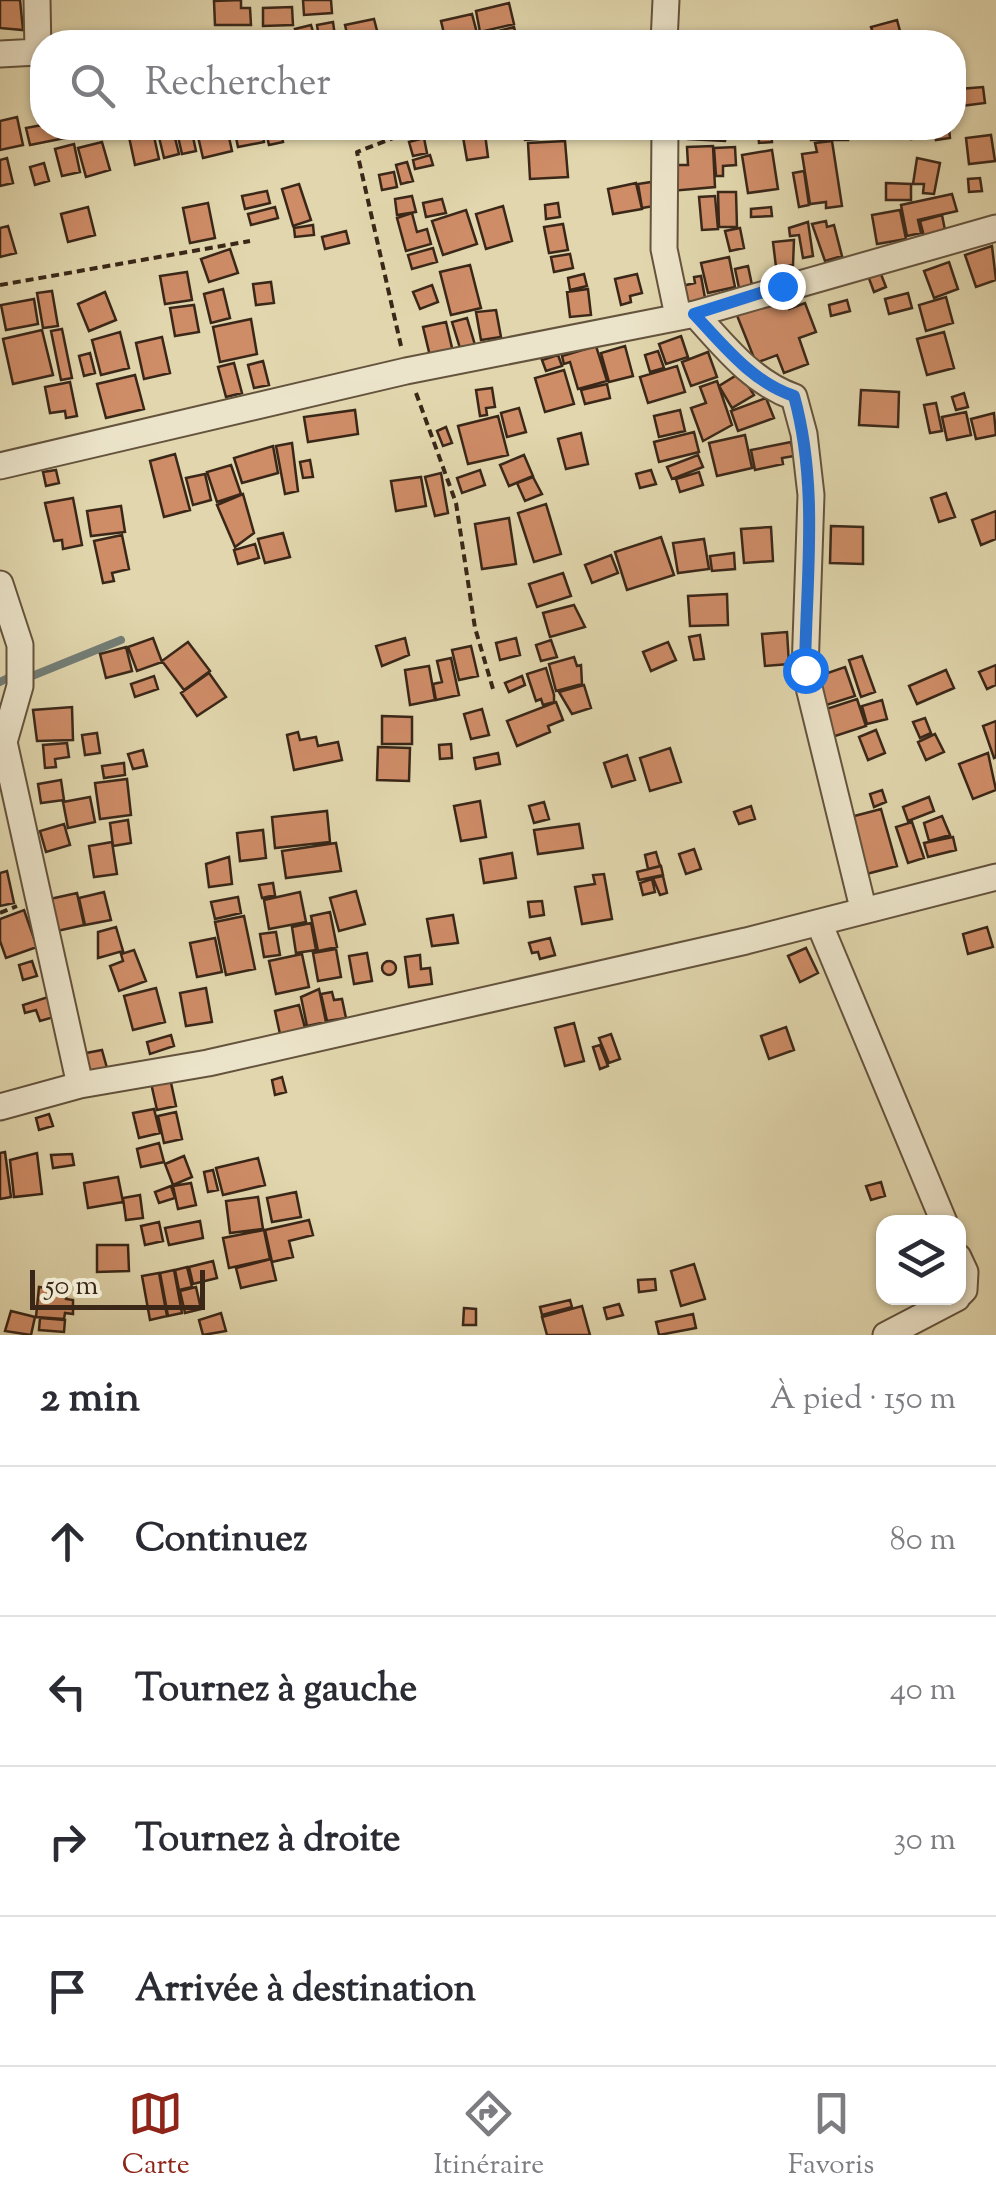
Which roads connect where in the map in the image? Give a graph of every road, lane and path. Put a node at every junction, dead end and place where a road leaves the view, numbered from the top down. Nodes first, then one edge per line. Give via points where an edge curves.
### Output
1 (37, 0) edge
2 (666, 0) edge
3 (38, 30) edge
4 (665, 30) edge
5 (30, 52) edge
6 (0, 54) edge
7 (665, 140) edge
8 (996, 228) edge
9 (250, 241) dead end
10 (0, 285) edge
11 (686, 315) junction
12 (0, 466) edge
13 (0, 584) edge
14 (996, 877) edge
15 (863, 908) junction
16 (819, 923) junction
17 (80, 1085) junction
18 (0, 1107) edge
19 (941, 1215) edge
20 (943, 1305) edge
21 (886, 1335) edge

1 - 3 street
2 - 4 street
5 - 6 street
7 - 11 street via 664,249
8 - 11 street
9 - 10 path
11 - 12 street via 406,371
11 - 15 street via 773,389 794,396 811,495 805,670
13 - 17 street via 20,645 4,742
14 - 15 street
15 - 16 street
16 - 17 street via 208,1063
16 - 19 street
17 - 18 street
20 - 21 street

